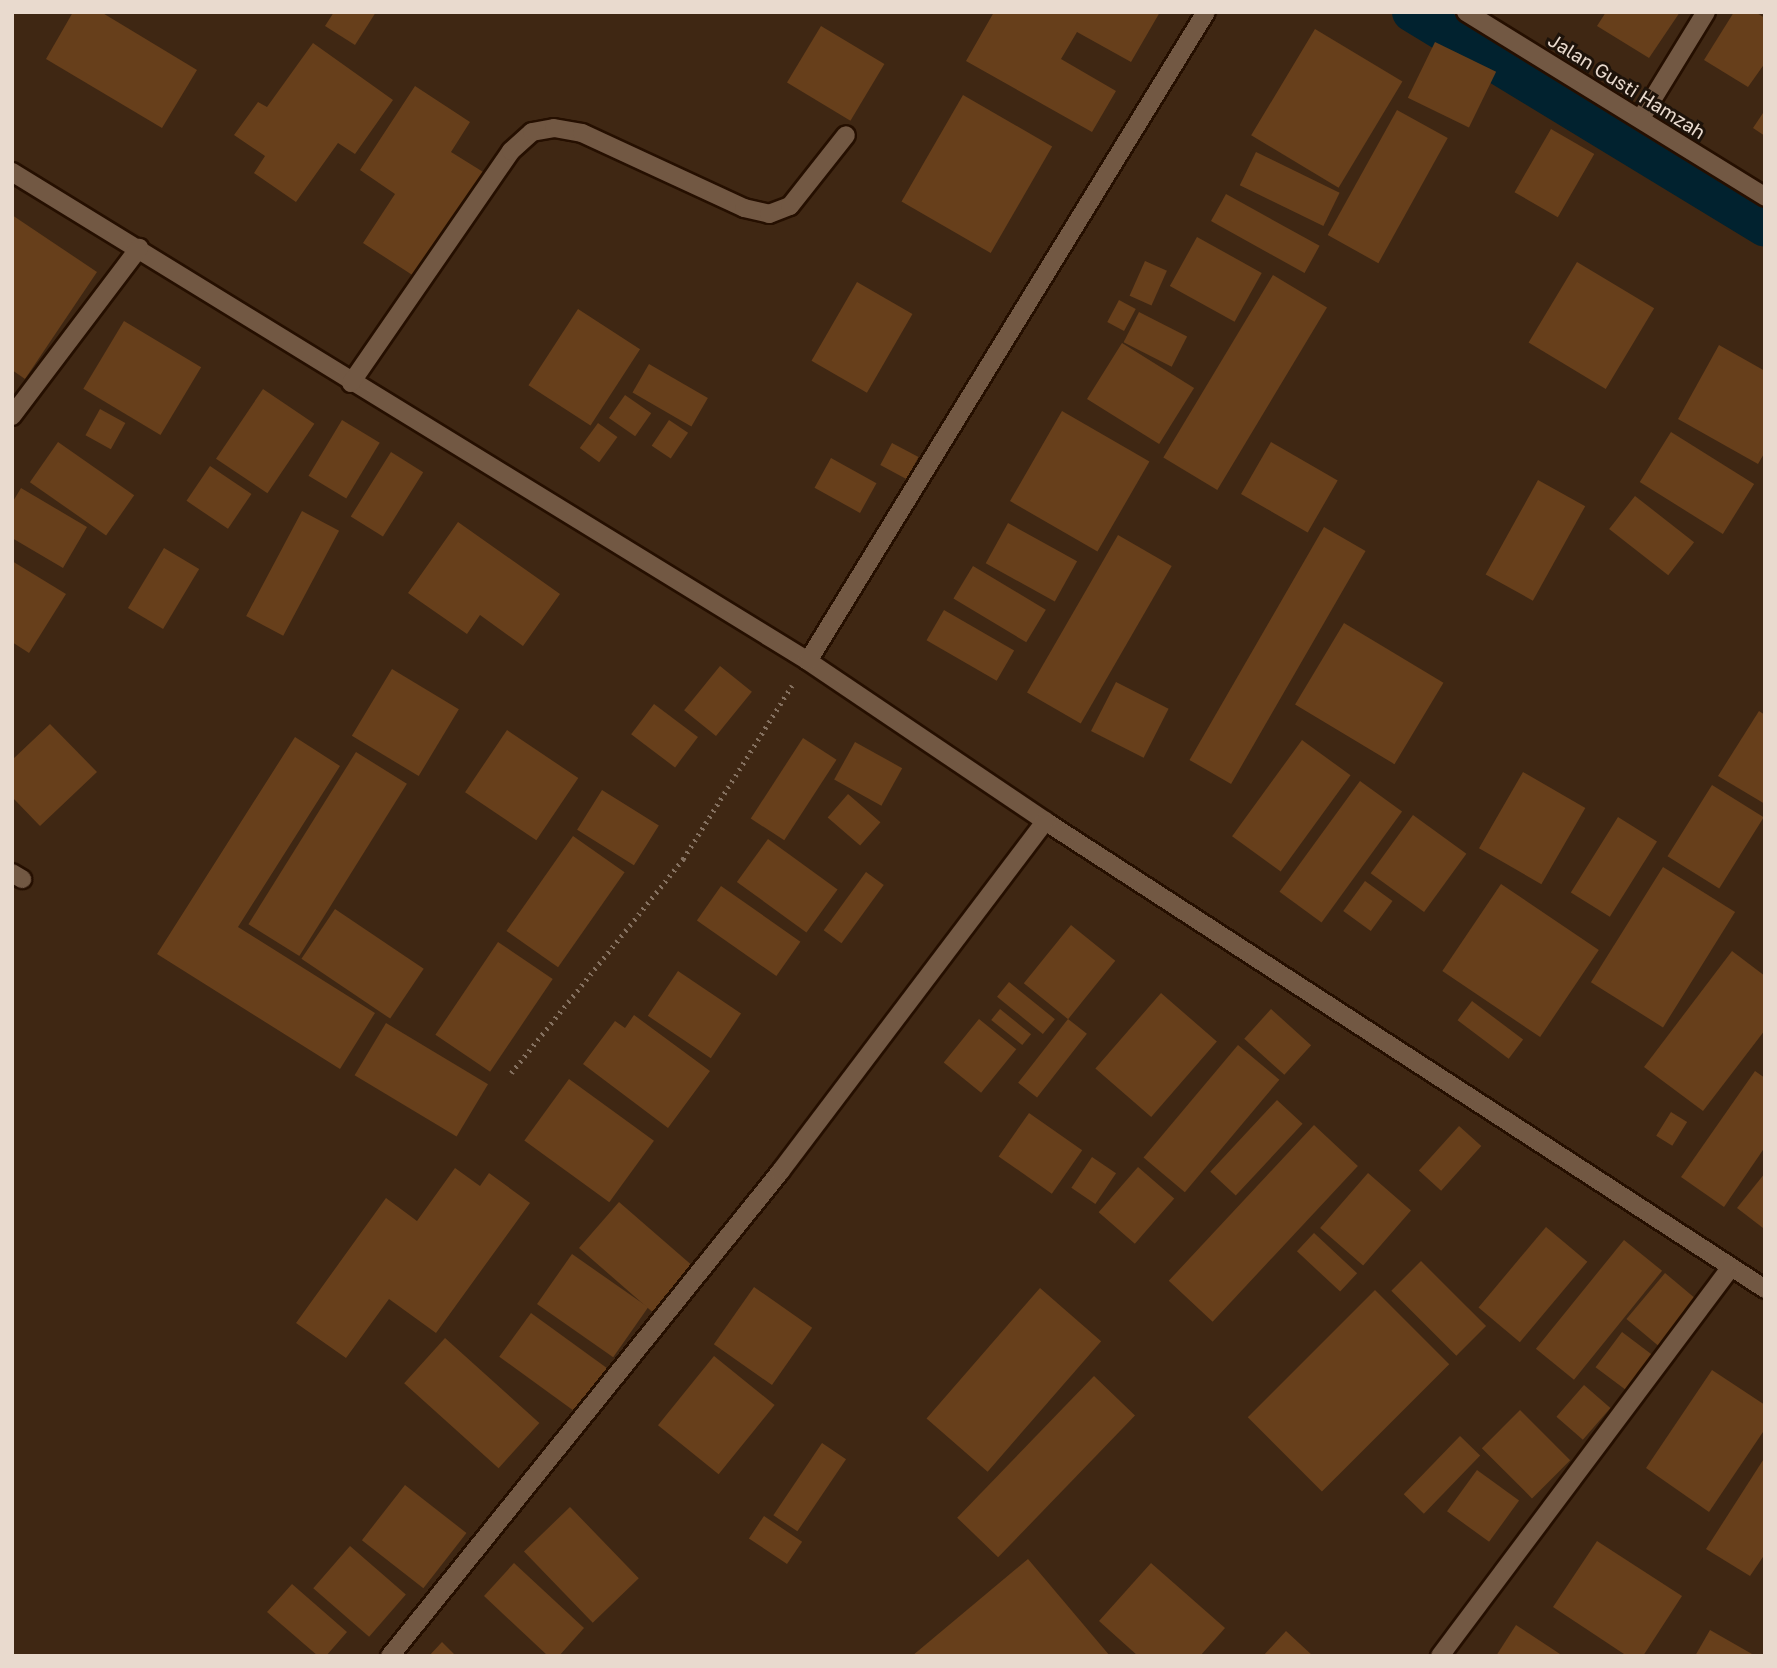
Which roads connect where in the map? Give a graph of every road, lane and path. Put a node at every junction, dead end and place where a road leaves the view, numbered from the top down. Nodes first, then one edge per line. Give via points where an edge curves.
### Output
1 (1206, 12) edge
2 (1466, 12) edge
3 (1706, 12) edge
4 (1641, 118) junction
5 (846, 135) dead end
6 (12, 172) edge
7 (1765, 197) edge
8 (139, 248) junction
9 (351, 383) junction
10 (12, 416) edge
11 (808, 661) junction
12 (1045, 821) junction
13 (511, 1073) dead end
14 (1730, 1268) junction
15 (1765, 1289) edge
16 (390, 1656) edge
17 (1440, 1656) edge

1 - 11 street
2 - 4 street, Jalan Gusti Hamzah
3 - 4 street
4 - 7 street, Jalan Gusti Hamzah
5 - 9 street via 790,206 769,214 744,208 582,133 554,128 532,132 511,151
6 - 8 street
8 - 9 street
8 - 10 street
9 - 11 street
11 - 12 street
11 - 13 path via 684,859
12 - 14 street
12 - 16 street via 780,1172
14 - 15 street
14 - 17 street

